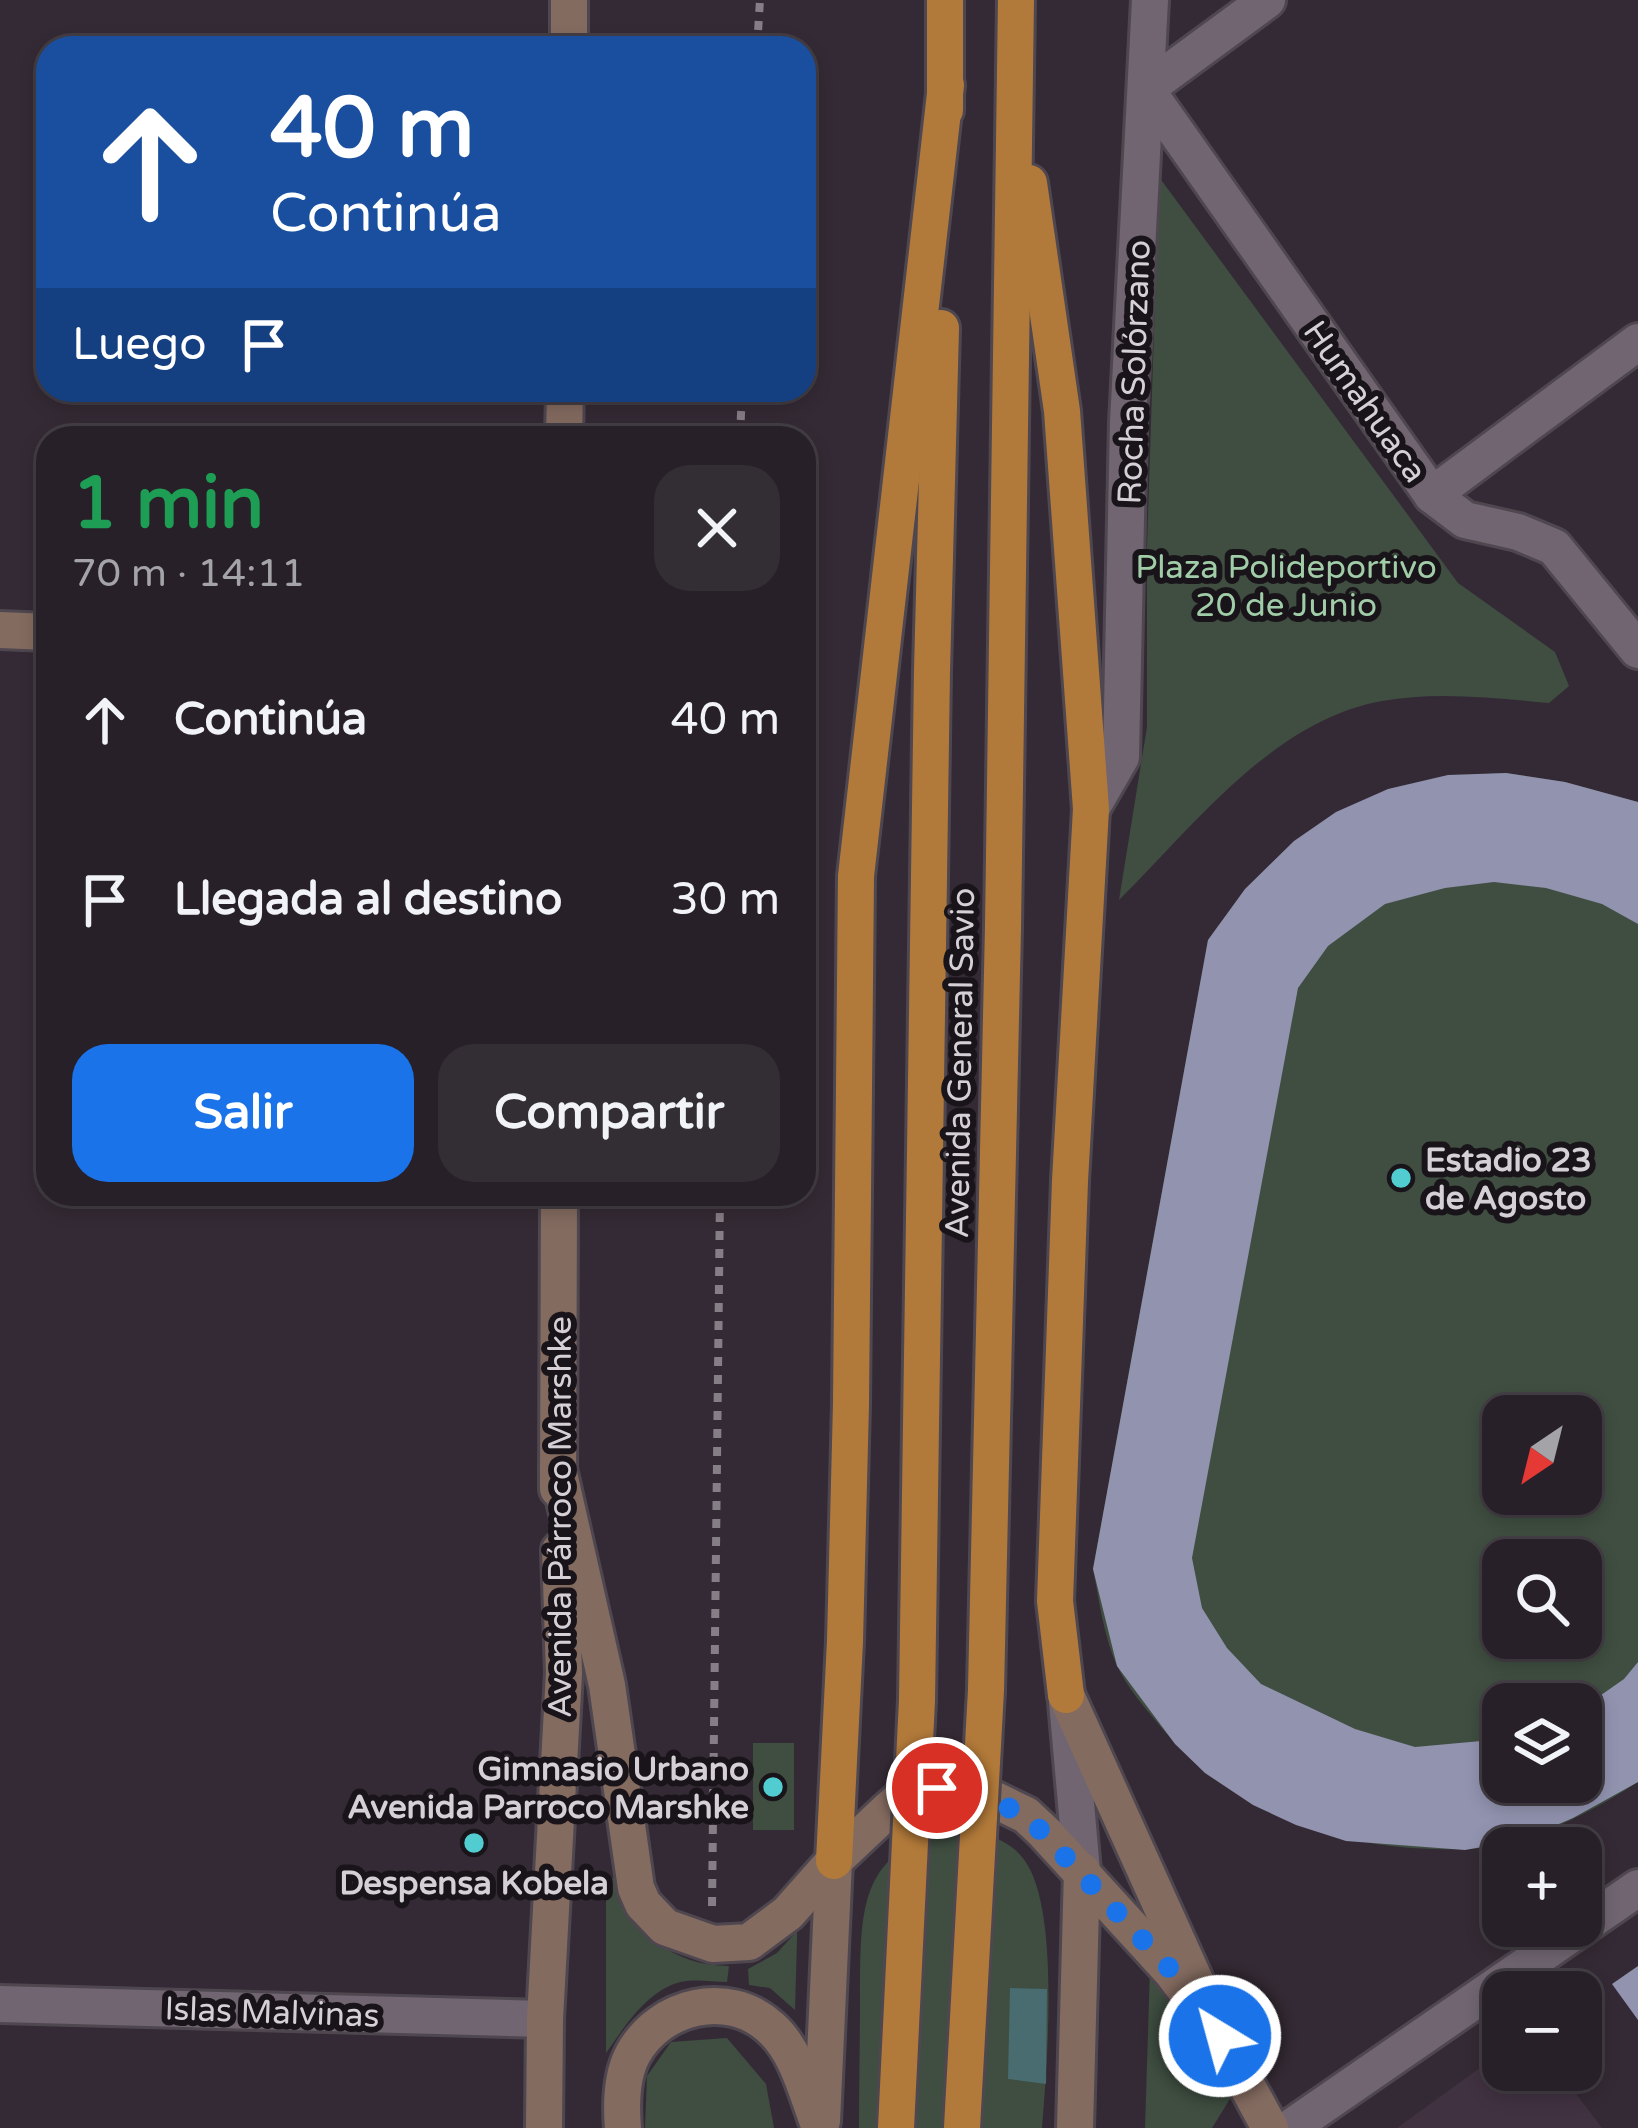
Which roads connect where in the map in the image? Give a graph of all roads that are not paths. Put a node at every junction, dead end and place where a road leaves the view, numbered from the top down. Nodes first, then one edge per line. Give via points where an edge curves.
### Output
1 (569, 0) edge
2 (945, 0) edge
3 (1016, 0) edge
4 (1150, 0) edge
5 (1267, 0) edge
6 (568, 36) edge
7 (1013, 73) junction
8 (946, 85) junction
9 (1146, 89) junction
10 (1638, 342) edge
11 (1432, 495) junction
12 (0, 630) edge
13 (36, 632) edge
14 (1638, 650) edge
15 (1091, 809) junction
16 (559, 1206) edge
17 (558, 1469) junction
18 (1066, 1695) junction
19 (834, 1861) junction
20 (1082, 1871) junction
21 (1638, 1888) edge
22 (0, 2003) edge
23 (544, 2019) junction
24 (1220, 2036) junction
25 (544, 2128) edge
26 (623, 2128) edge
27 (821, 2128) edge
28 (896, 2128) edge
29 (962, 2128) edge
30 (1075, 2128) edge
31 (1270, 2128) edge
32 (1290, 2128) edge

1 - 6 main road
2 - 8 highway, Avenida General Savio
3 - 7 highway, Avenida General Savio
4 - 9 street, Rocha Solórzano
5 - 9 street
7 - 15 highway via 1062,411
7 - 29 highway, Avenida General Savio, bridge via 986,1690
8 - 19 highway via 856,876 849,1499
8 - 28 highway, Avenida General Savio, bridge via 917,1700
9 - 11 street, Humahuaca
9 - 15 street, Rocha Solórzano via 1121,757
10 - 11 street
11 - 14 street, Humahuaca via 1465,520 1554,548
12 - 13 main road
15 - 18 highway via 1055,1601
16 - 17 main road, Avenida Párroco Marshke
17 - 19 main road via 607,1685 643,1904 675,1933 713,1944 748,1942 788,1913
17 - 23 main road, Avenida Párroco Marshke via 564,1673
18 - 20 street
18 - 24 main road
19 - 20 main road via 904,1796 951,1788 1026,1815
19 - 27 main road
20 - 24 main road
20 - 30 main road
21 - 32 street
22 - 23 street, Islas Malvinas
23 - 25 main road, Avenida Párroco Marshke
24 - 31 main road
26 - 27 main road via 633,2054 666,2018 710,2006 743,2010 786,2044

